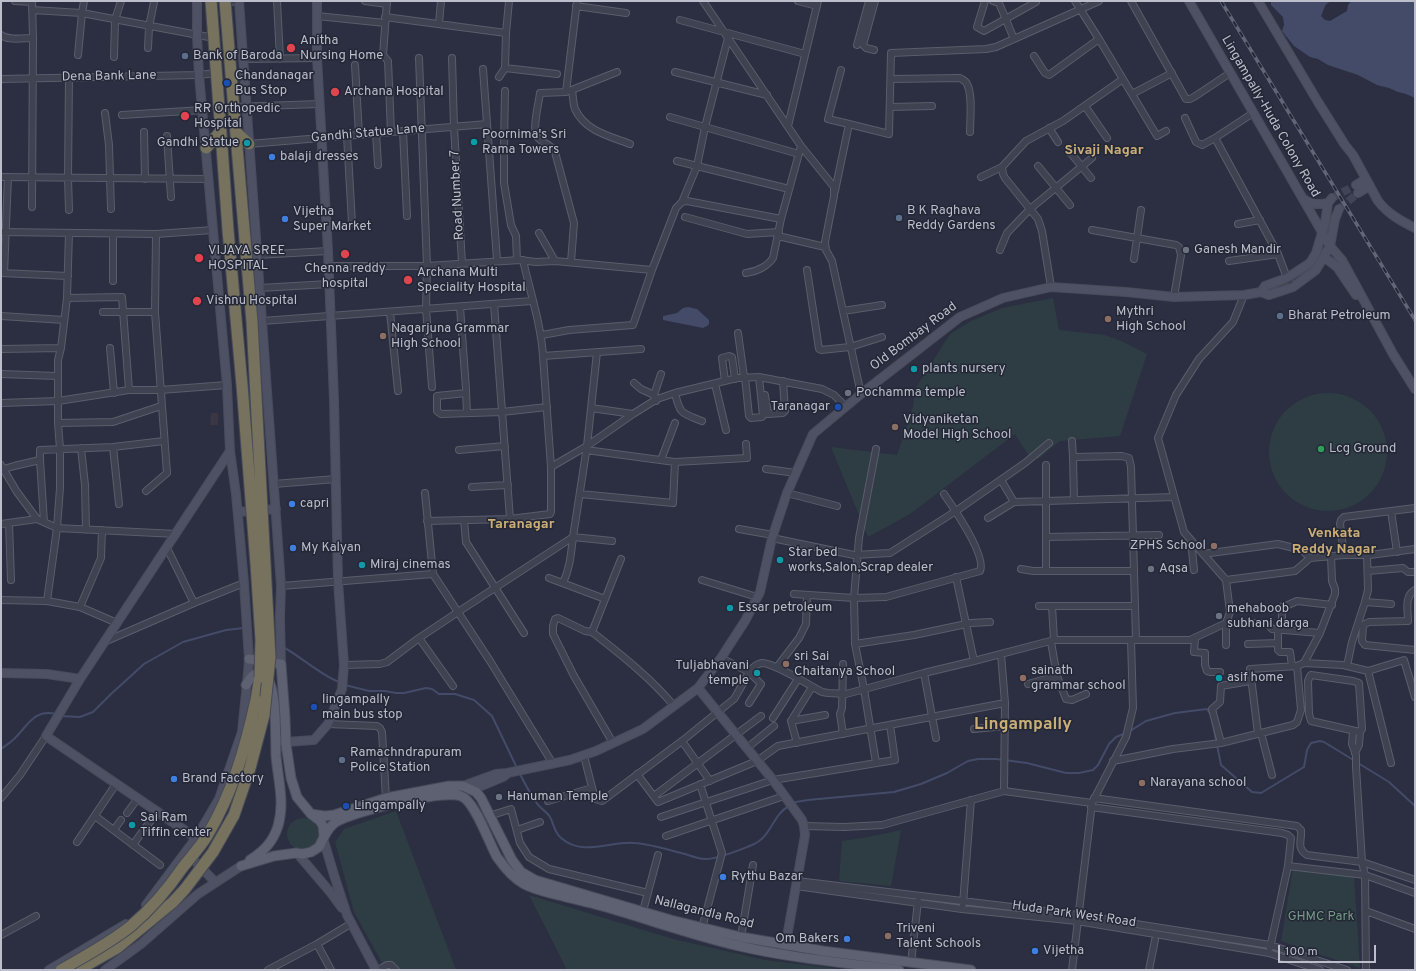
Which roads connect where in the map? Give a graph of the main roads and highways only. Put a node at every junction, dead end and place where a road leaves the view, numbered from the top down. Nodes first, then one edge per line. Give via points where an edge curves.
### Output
1 (211, 1) edge
2 (228, 2) edge
3 (221, 131) junction
4 (236, 132) junction
5 (249, 144) road end
6 (206, 148) road end
7 (248, 659) road end
8 (246, 685) road end
9 (284, 695) junction
10 (275, 712) junction
11 (311, 814) junction
12 (323, 838) junction
13 (533, 884) junction
14 (785, 950) junction
15 (62, 970) edge
16 (78, 970) edge
17 (899, 970) edge
18 (971, 970) edge

1 - 3 highway
2 - 4 highway
3 - 6 highway
3 - 15 highway, bridge via 257,574 261,640 260,677 256,700 246,743 227,800 203,841 150,908 108,942
4 - 5 highway
4 - 16 highway, bridge via 252,322 270,656 264,715 234,815 213,852 173,902 117,948
7 - 9 main road via 281,664
8 - 10 main road via 256,673 266,675
9 - 10 main road
9 - 11 main road via 288,766 297,797
10 - 12 main road via 276,757 282,801 278,826 271,843 241,866 274,856 311,852 319,847
11 - 12 main road via 322,826
11 - 13 main road, Nallagandla Road via 325,816 386,798 449,786 462,786 476,792 481,798 512,860
12 - 13 main road, Nallagandla Road via 328,828 343,818 389,805 442,795 463,797 474,809 488,840 506,868 513,876
13 - 14 main road, Nallagandla Road
13 - 14 main road, Nallagandla Road via 700,936 740,946
14 - 17 main road, Nallagandla Road
14 - 18 main road, Nallagandla Road

